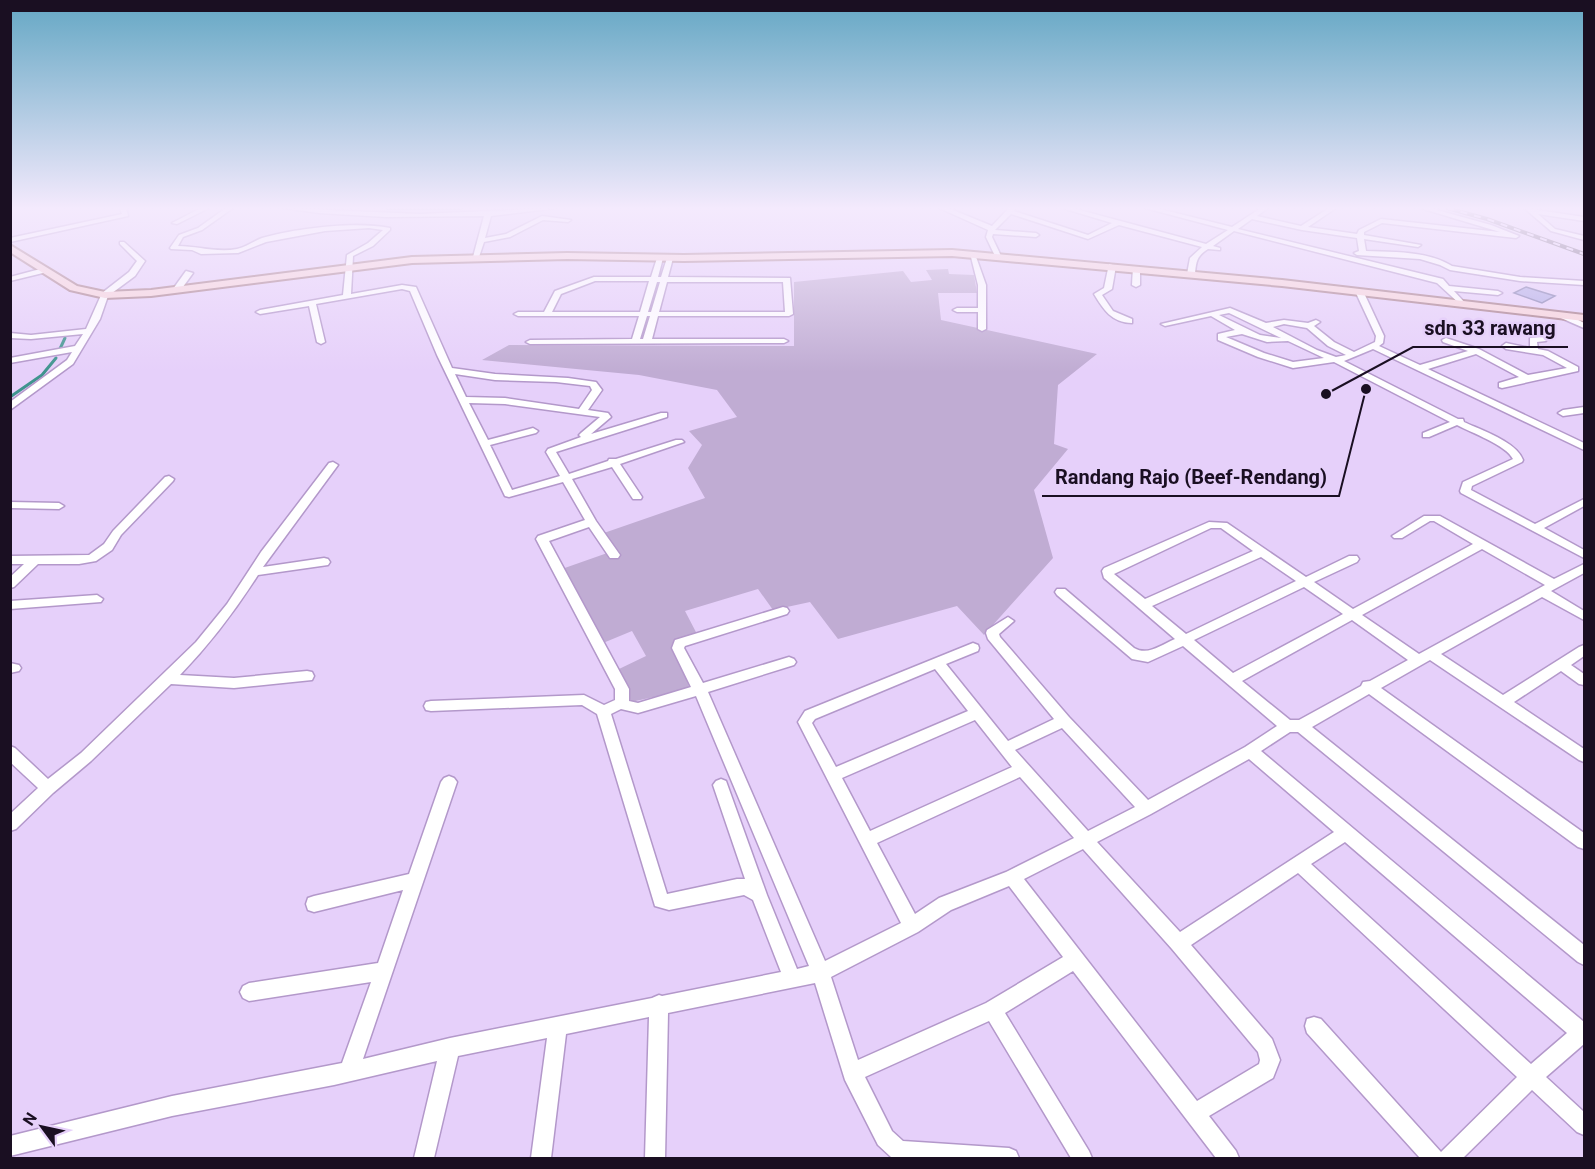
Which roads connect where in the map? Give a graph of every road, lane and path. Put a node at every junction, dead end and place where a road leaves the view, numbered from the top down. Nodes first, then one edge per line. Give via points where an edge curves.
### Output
1 (30, 263) edge
2 (139, 263) edge
3 (349, 263) edge
4 (389, 263) edge
5 (662, 263) edge
6 (665, 263) edge
7 (975, 263) edge
8 (1073, 263) edge
9 (1192, 263) edge
10 (1369, 263) edge
11 (1439, 263) edge
12 (1112, 266) junction
13 (348, 267) junction
14 (1450, 267) junction
15 (42, 268) junction
16 (1136, 269) junction
17 (189, 273) dead end
18 (10, 274) edge
19 (1191, 274) junction
20 (10, 279) edge
21 (653, 279) junction
22 (664, 279) junction
23 (1440, 281) junction
24 (1584, 283) edge
25 (1136, 285) dead end
26 (1448, 288) junction
27 (177, 289) junction
28 (1360, 293) junction
29 (1498, 293) dead end
30 (105, 295) junction
31 (347, 296) junction
32 (312, 304) junction
33 (1462, 304) junction
34 (957, 310) dead end
35 (982, 310) junction
36 (549, 311) junction
37 (644, 311) junction
38 (655, 311) junction
39 (260, 312) dead end
40 (1211, 313) junction
41 (518, 314) dead end
42 (1564, 316) junction
43 (1584, 318) edge
44 (1130, 321) dead end
45 (1165, 324) dead end
46 (1265, 326) junction
47 (1584, 326) edge
48 (982, 328) dead end
49 (1243, 331) junction
50 (88, 332) junction
51 (10, 335) edge
52 (1545, 336) dead end
53 (1288, 339) junction
54 (1446, 340) dead end
55 (647, 341) junction
56 (784, 341) dead end
57 (321, 342) dead end
58 (530, 342) dead end
59 (635, 342) junction
60 (1506, 346) dead end
61 (1375, 347) junction
62 (76, 349) junction
63 (1476, 351) junction
64 (1534, 351) junction
65 (1354, 355) junction
66 (1336, 360) junction
67 (10, 361) edge
68 (1584, 364) edge
69 (1574, 367) junction
70 (1421, 368) junction
71 (449, 371) junction
72 (1527, 378) junction
73 (1502, 385) dead end
74 (463, 400) junction
75 (10, 407) edge
76 (1584, 410) edge
77 (582, 411) junction
78 (1563, 413) dead end
79 (664, 415) dead end
80 (1460, 421) junction
81 (533, 431) dead end
82 (1426, 435) dead end
83 (576, 441) junction
84 (679, 442) dead end
85 (484, 444) junction
86 (1584, 447) edge
87 (613, 461) junction
88 (333, 465) dead end
89 (566, 478) junction
90 (169, 479) dead end
91 (637, 497) dead end
92 (1584, 502) edge
93 (10, 505) edge
94 (59, 506) dead end
95 (591, 522) junction
96 (1535, 528) junction
97 (1398, 536) dead end
98 (1483, 543) junction
99 (1262, 552) junction
100 (1584, 554) edge
101 (614, 555) dead end
102 (1353, 559) dead end
103 (10, 560) edge
104 (35, 561) junction
105 (324, 562) dead end
106 (1584, 568) edge
107 (254, 572) junction
108 (1307, 582) junction
109 (10, 584) edge
110 (1555, 585) junction
111 (1061, 592) dead end
112 (1543, 592) junction
113 (97, 599) dead end
114 (10, 605) edge
115 (1143, 605) junction
116 (783, 611) dead end
117 (1354, 615) junction
118 (1584, 616) edge
119 (1008, 621) dead end
120 (1185, 639) junction
121 (973, 648) dead end
122 (1584, 650) edge
123 (1425, 657) junction
124 (789, 662) dead end
125 (938, 664) junction
126 (1562, 665) junction
127 (307, 676) dead end
128 (1234, 679) junction
129 (168, 680) junction
130 (1584, 680) edge
131 (1368, 686) junction
132 (700, 690) junction
133 (1503, 702) junction
134 (622, 703) junction
135 (431, 706) dead end
136 (603, 711) junction
137 (977, 713) junction
138 (1064, 721) junction
139 (1294, 726) junction
140 (1006, 748) junction
141 (1250, 751) junction
142 (12, 754) edge
143 (1584, 756) edge
144 (1022, 769) junction
145 (833, 775) junction
146 (449, 782) dead end
147 (721, 784) dead end
148 (48, 788) junction
149 (1146, 809) junction
150 (10, 824) edge
151 (1345, 833) junction
152 (866, 840) junction
153 (1084, 840) junction
154 (1584, 842) edge
155 (1298, 863) junction
156 (1012, 877) junction
157 (414, 880) junction
158 (759, 895) junction
159 (314, 904) dead end
160 (912, 926) junction
161 (1178, 943) junction
162 (1584, 956) edge
163 (1074, 960) junction
164 (382, 971) junction
165 (821, 973) junction
166 (792, 978) junction
167 (249, 992) dead end
168 (659, 1004) junction
169 (993, 1010) junction
170 (558, 1026) junction
171 (1314, 1026) dead end
172 (1584, 1033) edge
173 (450, 1048) junction
174 (349, 1071) junction
175 (852, 1073) junction
176 (1531, 1077) junction
177 (1194, 1114) junction
178 (1584, 1125) edge
179 (10, 1146) edge
180 (424, 1158) edge
181 (541, 1158) edge
182 (655, 1158) edge
183 (1009, 1158) edge
184 (1082, 1158) edge
185 (1229, 1158) edge
186 (1433, 1158) edge
187 (1449, 1158) edge

1 - 15 main road
2 - 30 street via 132,274
3 - 13 street
4 - 13 main road
5 - 21 street
6 - 22 street
7 - 35 street via 982,285
8 - 12 main road
9 - 19 street
10 - 23 street
11 - 14 street
12 - 16 main road
12 - 44 street via 1108,289 1098,294 1110,313
13 - 27 main road
13 - 31 street
14 - 23 street
14 - 24 street via 1520,279
15 - 18 street
15 - 20 street
15 - 30 main road via 74,288
16 - 19 main road
16 - 25 street
17 - 27 street
19 - 28 main road
21 - 22 street
21 - 36 street via 588,280 558,293
21 - 37 street
22 - 38 street
22 - 38 street via 787,280 788,311
23 - 26 street
26 - 29 street
26 - 33 street
27 - 30 main road
28 - 33 main road
28 - 61 street via 1380,336
30 - 50 street
31 - 32 street
31 - 71 street via 402,287 413,290
32 - 39 street
32 - 57 street
33 - 42 main road
34 - 35 street
35 - 48 street
36 - 37 street
36 - 41 street
37 - 38 street
37 - 59 street
38 - 55 street
40 - 45 street
40 - 46 street via 1230,310
40 - 49 street
42 - 43 main road
42 - 47 street
46 - 53 street
46 - 65 street via 1284,322 1313,324 1331,344
49 - 53 street via 1271,340
49 - 66 street via 1221,338 1293,365
50 - 51 street
50 - 62 street
52 - 64 street via 1533,340
53 - 66 street
54 - 63 street
55 - 56 street
55 - 59 street
58 - 59 street
60 - 64 street
61 - 65 street
61 - 70 street
62 - 67 street
62 - 75 street via 70,362
63 - 70 street
63 - 72 street
64 - 69 street
65 - 66 street
66 - 80 street
68 - 69 street
69 - 72 street via 1575,371
70 - 86 street
71 - 74 street
71 - 77 street via 495,377 551,377 593,384 597,390
72 - 73 street
74 - 77 street
74 - 85 street
76 - 78 street
77 - 83 street via 606,417
79 - 83 street
80 - 82 street
80 - 96 street via 1507,447 1518,460 1467,484 1465,491
81 - 85 street
83 - 89 street via 551,452
84 - 87 street
85 - 89 street via 509,494
87 - 89 street
87 - 91 street
88 - 107 street
89 - 95 street
90 - 104 street via 100,553 80,560
92 - 96 street
93 - 94 street
95 - 101 street
95 - 134 street via 542,539 612,667 622,689
96 - 100 street
97 - 98 street via 1431,517
98 - 110 street
98 - 117 street
99 - 108 street
99 - 115 street
99 - 115 street via 1223,525 1215,524 1108,571
102 - 108 street
103 - 104 street
104 - 109 street
105 - 107 street
106 - 110 street
107 - 129 street via 201,645
108 - 117 street
108 - 120 street
110 - 112 street
111 - 120 street via 1137,656 1148,657
112 - 118 street
112 - 123 street
113 - 114 street
115 - 120 street
116 - 132 street via 680,643 678,648
117 - 123 street
117 - 128 street
119 - 138 street via 992,633 994,639
120 - 128 street
121 - 125 street
122 - 126 street
123 - 131 street
123 - 133 street
124 - 132 street
125 - 137 street
125 - 145 street via 810,716 805,722
126 - 130 street
126 - 133 street
127 - 129 street via 234,683
128 - 139 street
129 - 148 street
131 - 139 street
131 - 154 street
132 - 134 street via 638,708
132 - 165 street
133 - 143 street
134 - 136 street
135 - 136 street via 584,700
136 - 158 street via 661,900 669,902 737,887 747,887
137 - 140 street
137 - 145 street
138 - 140 street
138 - 149 street
139 - 141 street
139 - 162 street
140 - 144 street
141 - 149 street
141 - 151 street
142 - 148 street
144 - 152 street
144 - 153 street
145 - 152 street
146 - 157 street
147 - 158 street
148 - 150 street
149 - 153 street
151 - 155 street
151 - 172 street
152 - 160 street
153 - 156 street
153 - 161 street
155 - 161 street
155 - 176 street
156 - 160 street via 945,904
156 - 163 street
157 - 159 street
157 - 164 street
158 - 166 street
160 - 165 street
161 - 177 street via 1253,1030 1270,1060 1266,1071
163 - 169 street
163 - 177 street
164 - 167 street
164 - 174 street
165 - 166 street
165 - 175 street
166 - 168 street
168 - 170 street
168 - 182 street
169 - 175 street
169 - 184 street
170 - 173 street
170 - 181 street
171 - 186 street
172 - 176 street
173 - 174 street
173 - 180 street
174 - 179 street via 172,1106
175 - 183 street via 885,1138 898,1150
176 - 178 street
176 - 187 street
177 - 185 street

